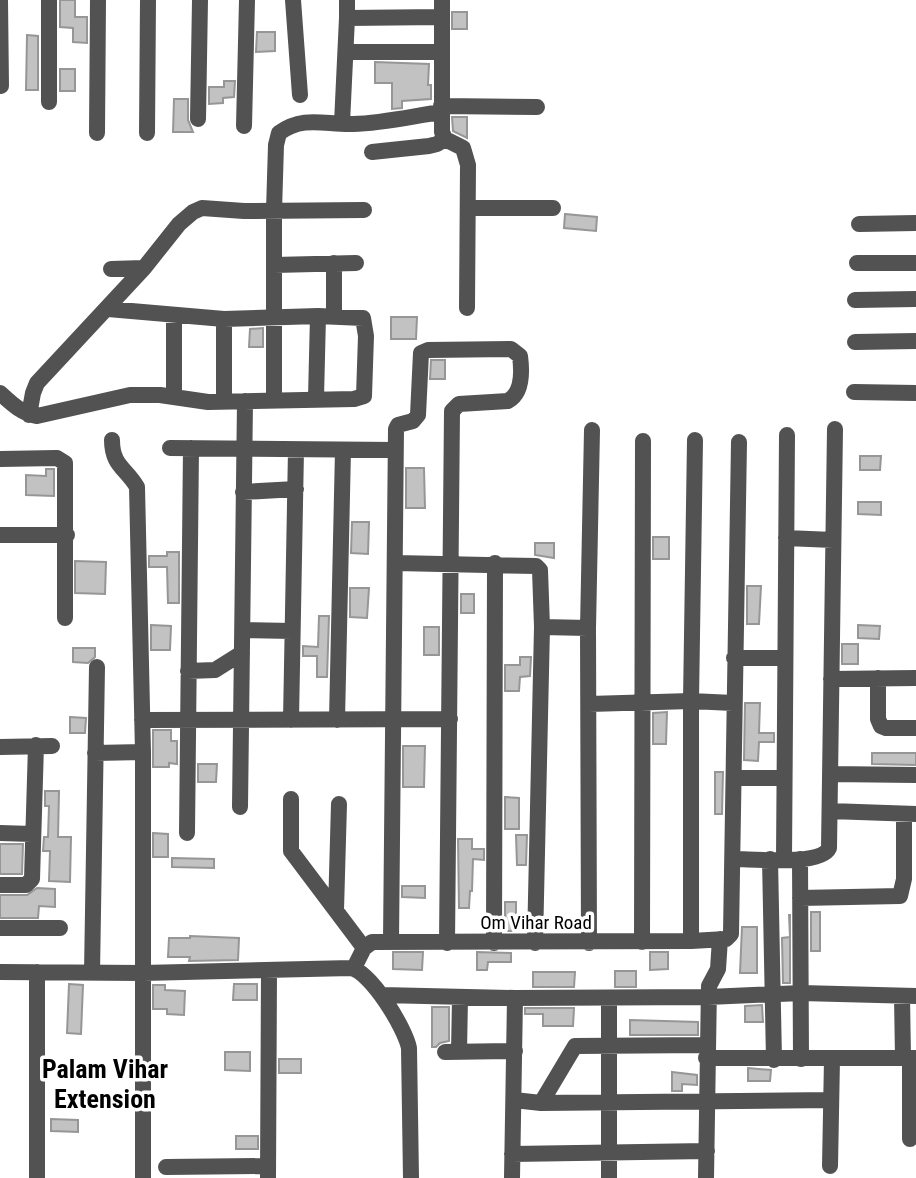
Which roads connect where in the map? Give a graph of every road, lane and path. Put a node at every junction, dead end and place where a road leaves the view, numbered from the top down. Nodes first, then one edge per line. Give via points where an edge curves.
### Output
1 (0, 0) edge
2 (49, 0) edge
3 (98, 0) edge
4 (148, 0) edge
5 (200, 0) edge
6 (247, 0) edge
7 (293, 0) edge
8 (346, 0) edge
9 (442, 0) edge
10 (381, 8) edge
11 (441, 17) junction
12 (347, 18) junction
13 (346, 52) junction
14 (440, 52) junction
15 (1, 86) edge
16 (300, 95) dead end
17 (49, 102) dead end
18 (537, 107) dead end
19 (441, 109) junction
20 (198, 119) dead end
21 (342, 123) junction
22 (244, 126) dead end
23 (97, 133) dead end
24 (147, 133) dead end
25 (445, 139) junction
26 (372, 152) dead end
27 (468, 208) junction
28 (553, 208) dead end
29 (363, 210) dead end
30 (274, 211) junction
31 (916, 223) edge
32 (859, 224) dead end
33 (334, 263) junction
34 (356, 263) dead end
35 (857, 263) dead end
36 (916, 263) edge
37 (274, 265) junction
38 (145, 268) junction
39 (111, 269) dead end
40 (916, 299) edge
41 (855, 300) dead end
42 (467, 308) dead end
43 (108, 309) junction
44 (174, 316) junction
45 (326, 316) junction
46 (274, 318) junction
47 (224, 319) junction
48 (916, 341) edge
49 (855, 342) dead end
50 (854, 392) dead end
51 (0, 393) edge
52 (916, 393) edge
53 (174, 397) junction
54 (316, 398) junction
55 (274, 400) junction
56 (224, 401) junction
57 (245, 401) junction
58 (29, 415) junction
59 (835, 429) dead end
60 (592, 430) dead end
61 (787, 435) dead end
62 (112, 440) dead end
63 (643, 440) dead end
64 (695, 440) dead end
65 (739, 442) dead end
66 (170, 448) dead end
67 (191, 448) junction
68 (244, 449) junction
69 (296, 450) junction
70 (343, 450) junction
71 (395, 450) junction
72 (0, 459) edge
73 (296, 489) junction
74 (243, 492) junction
75 (0, 535) edge
76 (66, 535) junction
77 (786, 538) junction
78 (833, 540) junction
79 (396, 564) junction
80 (451, 564) junction
81 (495, 564) junction
82 (65, 618) dead end
83 (542, 627) junction
84 (588, 628) junction
85 (243, 630) junction
86 (292, 632) junction
87 (242, 653) junction
88 (734, 658) junction
89 (785, 658) junction
90 (97, 667) dead end
91 (188, 671) junction
92 (878, 678) junction
93 (916, 678) edge
94 (831, 679) junction
95 (691, 701) junction
96 (642, 703) junction
97 (733, 703) junction
98 (589, 705) junction
99 (450, 719) junction
100 (142, 720) junction
101 (241, 720) junction
102 (290, 720) junction
103 (337, 720) junction
104 (394, 720) junction
105 (188, 721) junction
106 (916, 728) edge
107 (0, 747) edge
108 (143, 752) junction
109 (96, 753) junction
110 (830, 774) junction
111 (916, 775) edge
112 (734, 778) junction
113 (784, 778) junction
114 (291, 799) dead end
115 (339, 804) dead end
116 (240, 807) dead end
117 (830, 811) junction
118 (910, 814) edge
119 (0, 833) edge
120 (187, 833) dead end
121 (32, 834) junction
122 (734, 859) junction
123 (784, 859) junction
124 (0, 885) edge
125 (800, 898) junction
126 (336, 910) junction
127 (0, 928) edge
128 (60, 929) dead end
129 (726, 937) junction
130 (691, 941) junction
131 (391, 942) junction
132 (642, 942) junction
133 (447, 943) junction
134 (494, 943) junction
135 (535, 943) junction
136 (589, 943) junction
137 (364, 948) junction
138 (355, 968) junction
139 (269, 971) junction
140 (0, 972) edge
141 (37, 972) junction
142 (92, 972) junction
143 (143, 973) junction
144 (801, 993) junction
145 (772, 994) junction
146 (382, 995) junction
147 (909, 996) edge
148 (460, 998) junction
149 (515, 998) junction
150 (609, 998) junction
151 (708, 998) junction
152 (609, 1045) junction
153 (515, 1051) junction
154 (707, 1052) junction
155 (910, 1058) edge
156 (801, 1059) junction
157 (832, 1059) junction
158 (774, 1060) junction
159 (514, 1100) junction
160 (707, 1100) junction
161 (831, 1100) junction
162 (608, 1101) junction
163 (541, 1103) junction
164 (910, 1139) dead end
165 (706, 1151) junction
166 (609, 1152) junction
167 (512, 1154) junction
168 (830, 1166) dead end
169 (166, 1167) dead end
170 (268, 1172) edge
171 (37, 1178) edge
172 (142, 1178) edge
173 (411, 1178) edge
174 (512, 1178) edge
175 (608, 1178) edge
176 (706, 1178) edge

1 - 15 street
2 - 17 street
3 - 23 street
4 - 24 street
5 - 20 street
6 - 22 street
7 - 16 street
8 - 12 street
9 - 11 street
10 - 11 street
10 - 12 street
11 - 14 street
12 - 13 street
13 - 14 street
13 - 21 street
14 - 19 street
18 - 19 street
19 - 21 street
19 - 25 street
21 - 30 street via 302,121 279,133
25 - 26 street via 429,146
25 - 27 street via 460,145 466,154
27 - 28 street
27 - 42 street
29 - 30 street
30 - 37 street
30 - 38 street via 202,208 179,224
31 - 32 street
33 - 34 street
33 - 37 street
33 - 45 street
35 - 36 street
37 - 46 street
38 - 39 street
38 - 43 street
40 - 41 street
43 - 44 street
43 - 58 street via 37,383
44 - 47 street
44 - 53 street
45 - 46 street
45 - 54 street
45 - 54 street via 356,316 365,322 363,396
46 - 47 street
46 - 55 street
47 - 56 street
48 - 49 street
50 - 52 street
51 - 58 street
53 - 56 street
53 - 58 street via 130,395
54 - 55 street
55 - 57 street
56 - 57 street
57 - 68 street
59 - 78 street
60 - 84 street
61 - 77 street
62 - 100 street via 117,463 137,486
63 - 96 street
64 - 95 street
65 - 88 street
66 - 67 street
67 - 68 street
67 - 91 street
68 - 69 street
68 - 74 street
69 - 70 street
69 - 73 street
70 - 71 street
70 - 103 street
71 - 79 street
71 - 80 street via 397,425 418,415 421,353 517,352 522,365 514,398 459,404 452,411
72 - 76 street via 64,460
73 - 74 street
73 - 86 street
74 - 85 street
75 - 76 street
76 - 82 street
77 - 78 street
77 - 89 street
78 - 94 street
79 - 80 street
79 - 104 street
80 - 81 street
80 - 99 street
81 - 83 street via 538,566
81 - 134 street
83 - 84 street
83 - 135 street
84 - 98 street
85 - 86 street
85 - 87 street
86 - 102 street
87 - 91 street via 215,670
87 - 101 street
88 - 89 street
88 - 97 street
89 - 113 street
90 - 109 street
91 - 105 street
92 - 93 street
92 - 94 street
92 - 106 street via 881,726
94 - 110 street
95 - 96 street
95 - 97 street
95 - 130 street
96 - 98 street
96 - 132 street
97 - 112 street
98 - 136 street
99 - 104 street
99 - 133 street
100 - 105 street
100 - 108 street
101 - 102 street
101 - 105 street
101 - 116 street
102 - 103 street
103 - 104 street
104 - 131 street
105 - 120 street
107 - 121 street via 44,745
108 - 109 street
108 - 143 street
109 - 142 street
110 - 111 street
110 - 117 street
112 - 113 street
112 - 122 street
113 - 123 street
114 - 126 street via 291,851
115 - 126 street
117 - 118 street
117 - 123 street via 827,853
118 - 125 street via 900,896
119 - 121 street
121 - 124 street via 32,879
122 - 123 street
122 - 129 street
123 - 125 street
123 - 145 street
125 - 144 street
126 - 137 street
127 - 128 street
129 - 130 street, Om Vihar Road
129 - 151 street
130 - 132 street, Om Vihar Road
131 - 133 street, Om Vihar Road
131 - 137 street, Om Vihar Road via 372,942
132 - 136 street, Om Vihar Road
133 - 134 street, Om Vihar Road
134 - 135 street, Om Vihar Road
135 - 136 street, Om Vihar Road
137 - 138 street
138 - 139 street
138 - 146 street
139 - 143 street
139 - 170 street
140 - 141 street
141 - 142 street
141 - 171 street
142 - 143 street
143 - 172 street
144 - 145 street
144 - 147 street
144 - 156 street
145 - 151 street
145 - 158 street
146 - 148 street
146 - 173 street via 404,1028 410,1048
147 - 155 street
148 - 149 street
148 - 153 street via 452,1052
149 - 150 street
149 - 153 street
150 - 151 street
150 - 152 street
151 - 154 street
152 - 154 street
152 - 162 street
152 - 163 street via 575,1046
153 - 159 street
154 - 158 street
154 - 160 street
155 - 157 street
155 - 164 street
156 - 157 street
156 - 158 street
157 - 161 street
159 - 163 street
159 - 167 street
160 - 161 street
160 - 162 street
160 - 165 street
161 - 168 street
162 - 163 street
162 - 166 street
165 - 166 street
165 - 176 street
166 - 167 street
166 - 175 street
167 - 174 street
169 - 170 street

